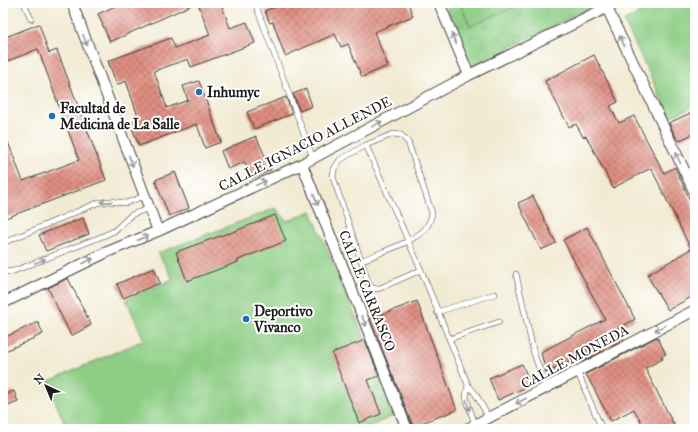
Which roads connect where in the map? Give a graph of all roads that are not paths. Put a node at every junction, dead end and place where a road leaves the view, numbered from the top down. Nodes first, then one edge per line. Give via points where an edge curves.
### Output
1 (24, 3) edge
2 (72, 3) edge
3 (255, 3) edge
4 (439, 3) edge
5 (616, 3) edge
6 (607, 8) junction
7 (31, 19) dead end
8 (470, 75) junction
9 (366, 145) junction
10 (313, 158) junction
11 (302, 164) junction
12 (695, 193) edge
13 (144, 196) junction
14 (149, 208) junction
15 (158, 231) junction
16 (408, 241) junction
17 (3, 243) edge
18 (361, 261) junction
19 (3, 270) edge
20 (421, 270) junction
21 (516, 274) dead end
22 (495, 294) dead end
23 (3, 303) edge
24 (695, 310) edge
25 (437, 312) junction
26 (500, 322) dead end
27 (449, 339) junction
28 (577, 371) junction
29 (468, 385) junction
30 (546, 388) junction
31 (489, 418) junction
32 (471, 427) edge
33 (407, 429) edge
34 (602, 429) edge

1 - 7 lane
2 -> 13 street
3 - 10 lane
8 -> 4 street
5 - 6 street, CALLE IGNACIO ALLENDE
6 - 8 street, CALLE IGNACIO ALLENDE
12 -> 6 street
10 -> 8 street, CALLE IGNACIO ALLENDE
9 - 16 lane
9 - 16 lane via 393,134 401,135 408,142 432,213 425,230
9 - 18 lane via 340,160 334,168 333,177
10 - 11 street, CALLE IGNACIO ALLENDE
15 -> 11 street, CALLE IGNACIO ALLENDE
11 -> 33 street, CALLE CARRASCO
13 - 14 street
13 -> 17 lane via 126,203 97,203
14 - 15 street
19 -> 14 lane via 14,271 103,236 131,215
23 -> 15 street, CALLE IGNACIO ALLENDE via 107,252
16 - 18 lane
16 - 20 lane
18 - 20 lane via 369,284 372,288 378,289
20 - 25 lane
21 - 30 lane via 534,354
22 - 25 lane
24 -> 28 street, CALLE MONEDA
25 - 27 lane
26 - 27 lane
27 - 29 lane
28 - 30 street, CALLE MONEDA
28 - 34 lane
29 - 31 lane
29 -> 32 lane via 466,397
30 -> 31 street, CALLE MONEDA
31 - 32 street, CALLE MONEDA

